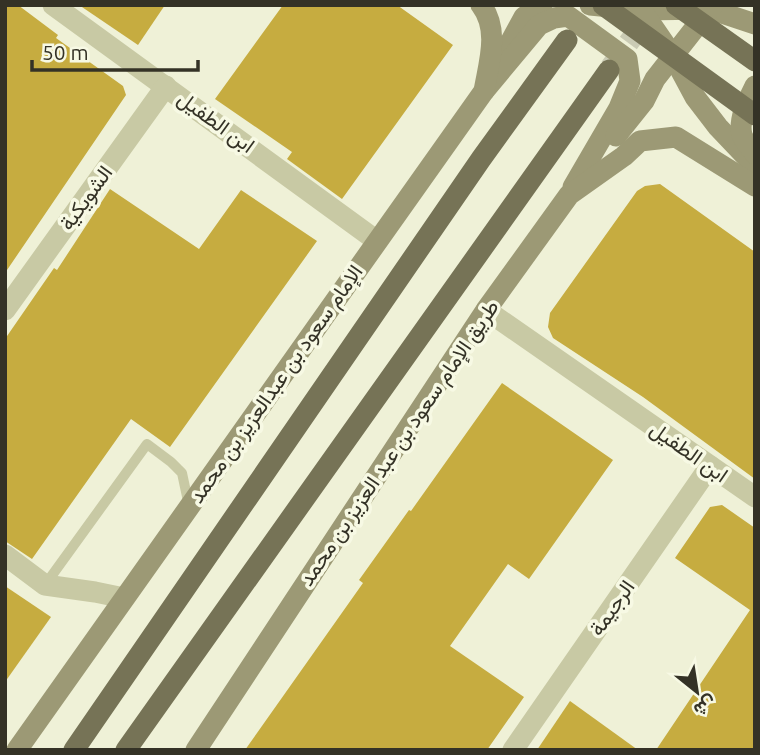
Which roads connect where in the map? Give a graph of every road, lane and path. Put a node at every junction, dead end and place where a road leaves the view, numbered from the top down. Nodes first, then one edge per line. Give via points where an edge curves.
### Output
1 (53, 5) edge
2 (481, 5) edge
3 (590, 5) edge
4 (603, 5) edge
5 (676, 5) edge
6 (634, 7) edge
7 (711, 7) edge
8 (533, 9) edge
9 (755, 24) edge
10 (567, 40) dead end
11 (673, 56) junction
12 (755, 61) edge
13 (609, 70) tunnel mouth
14 (655, 79) junction
15 (166, 86) junction
16 (755, 86) edge
17 (484, 91) junction
18 (755, 114) edge
19 (755, 153) edge
20 (755, 166) edge
21 (755, 187) edge
22 (569, 195) junction
23 (377, 241) junction
24 (5, 310) edge
25 (486, 310) junction
26 (710, 466) junction
27 (755, 497) edge
28 (189, 507) junction
29 (5, 555) edge
30 (45, 585) junction
31 (124, 598) junction
32 (17, 750) edge
33 (74, 750) edge
34 (125, 750) edge
35 (196, 750) edge
36 (513, 750) edge

1 - 15 street, ابن الطفيل
2 - 17 street, الإمام سعود بن عبدالعزيز بن محمد via 488,14 493,38
3 - 6 street
4 - 18 main road, bridge
5 - 12 main road, bridge
6 - 7 street
6 - 11 street
6 - 14 street via 656,55
7 - 9 street
7 - 11 street
8 - 17 street
10 - 33 main road, الإمام سعود بن عبدالعزيز بن محمد
11 - 14 street
11 - 20 street via 695,97
13 - 34 main road
14 - 22 street via 644,101
15 - 23 street, ابن الطفيل
15 - 24 street, الشويكية
16 - 19 street via 742,122 742,136
17 - 22 street via 539,25 554,18 568,16 627,58 630,81 619,108
17 - 23 street, الإمام سعود بن عبدالعزيز بن محمد
21 - 22 street, طريق الإمام سعود بن عبد العزيز بن محمد via 676,137 640,141
22 - 25 street, طريق الإمام سعود بن عبد العزيز بن محمد
23 - 28 street, الإمام سعود بن عبدالعزيز بن محمد
25 - 26 street, ابن الطفيل
25 - 35 street, طريق الإمام سعود بن عبد العزيز بن محمد
26 - 27 street, ابن الطفيل
26 - 36 street, الرجيمة
28 - 30 lane via 182,473 147,444
28 - 31 street, الإمام سعود بن عبدالعزيز بن محمد
29 - 30 street
30 - 31 street
31 - 32 street, الإمام سعود بن عبدالعزيز بن محمد

